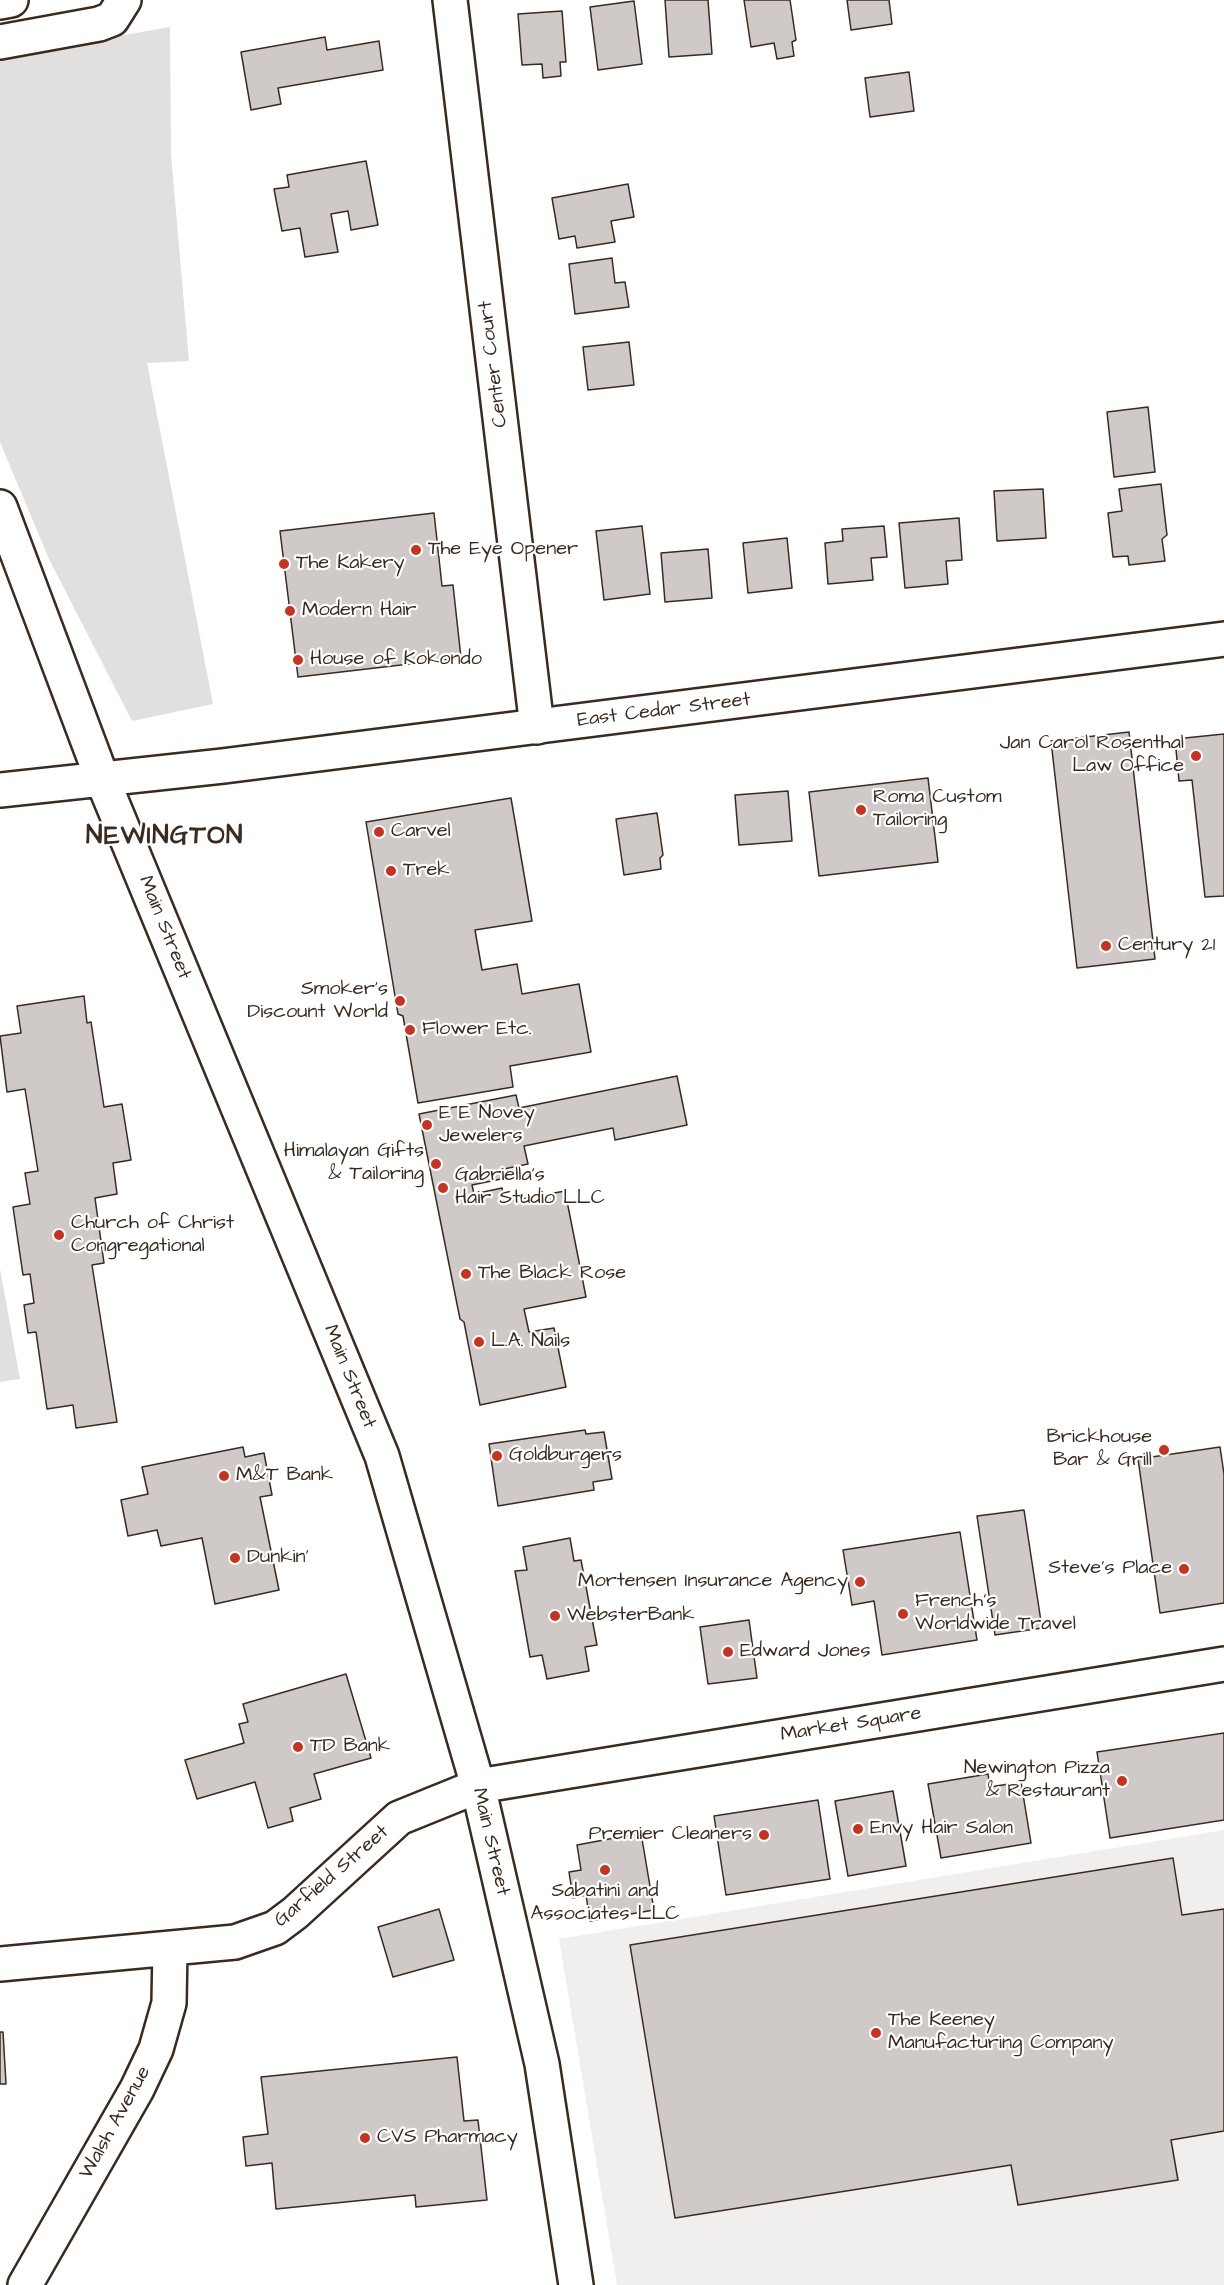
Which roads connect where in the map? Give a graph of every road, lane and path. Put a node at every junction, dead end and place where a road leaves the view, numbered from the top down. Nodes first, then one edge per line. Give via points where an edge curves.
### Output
1 (11, 0) edge
2 (124, 0) edge
3 (450, 0) edge
4 (0, 2) edge
5 (0, 42) edge
6 (0, 507) edge
7 (1224, 639) edge
8 (537, 727) junction
9 (103, 781) junction
10 (0, 790) edge
11 (1224, 1664) edge
12 (478, 1786) junction
13 (170, 1949) junction
14 (0, 1964) edge
15 (25, 2285) edge
16 (576, 2285) edge

1 - 4 main road
2 - 5 main road via 112,19
3 - 8 main road, Center Court
6 - 9 main road, Main Street
7 - 8 main road, East Cedar Street
8 - 9 main road, East Cedar Street
9 - 10 main road, East Cedar Street
9 - 12 main road, Main Street via 382,1456
11 - 12 main road, Market Square
12 - 13 main road, Garfield Street via 399,1818 275,1928 235,1942
12 - 16 main road, Main Street via 542,2064
13 - 14 main road, Garfield Street
13 - 15 main road, Walsh Avenue via 169,2003 156,2049

